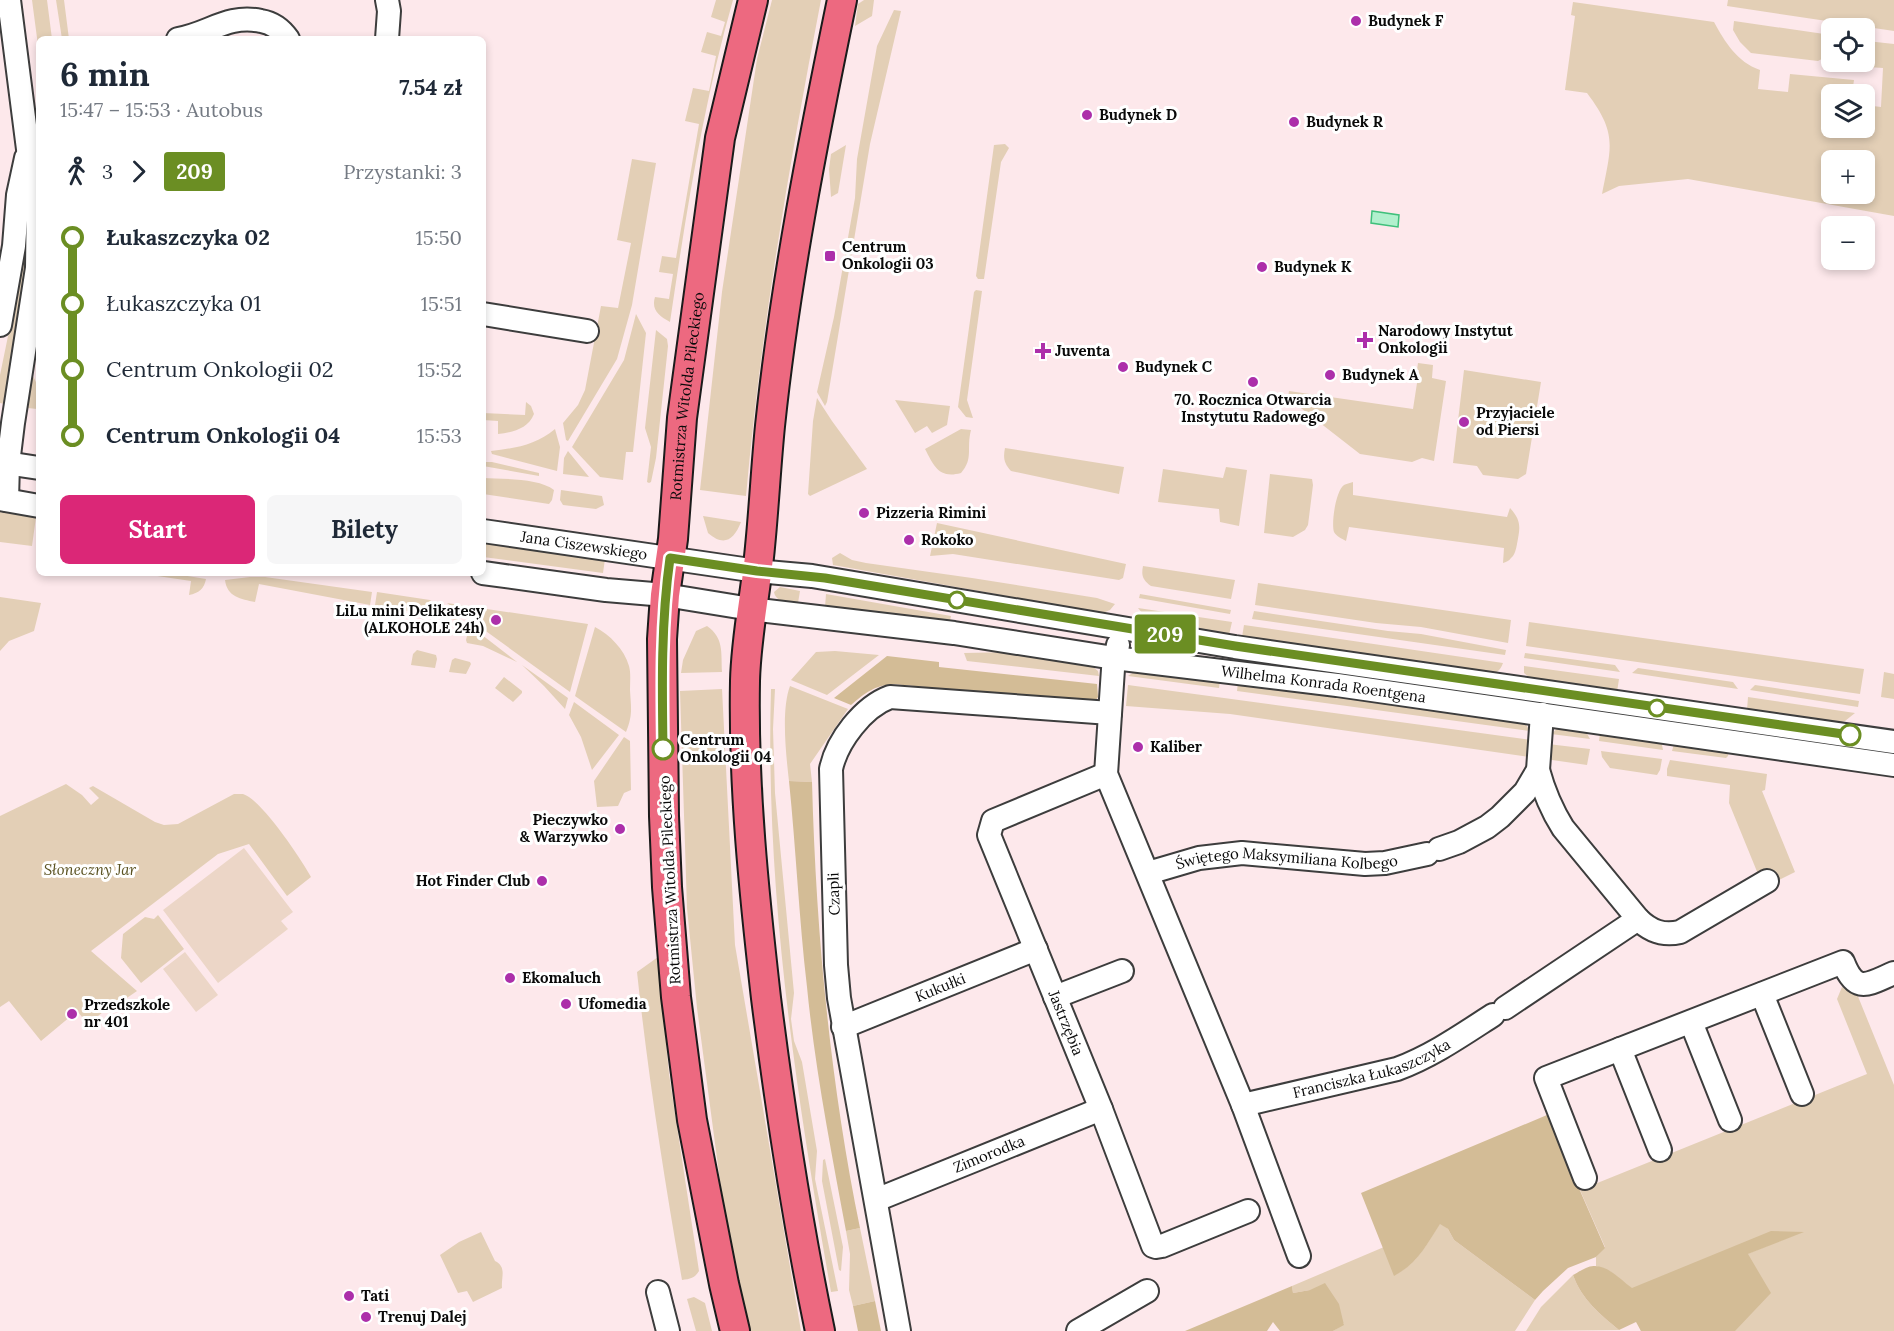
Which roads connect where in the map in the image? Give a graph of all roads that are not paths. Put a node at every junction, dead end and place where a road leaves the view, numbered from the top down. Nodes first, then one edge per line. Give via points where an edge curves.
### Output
1 (9, 0) edge
2 (387, 0) edge
3 (753, 0) edge
4 (842, 0) edge
5 (192, 36) edge
6 (286, 36) edge
7 (387, 36) edge
8 (28, 149) junction
9 (36, 186) edge
10 (36, 274) edge
11 (486, 314) edge
12 (0, 325) edge
13 (587, 331) dead end
14 (4, 463) edge
15 (36, 468) edge
16 (3, 499) edge
17 (36, 505) edge
18 (486, 531) edge
19 (670, 558) junction
20 (757, 571) junction
21 (486, 573) edge
22 (665, 595) junction
23 (751, 609) junction
24 (1123, 627) junction
25 (1114, 658) junction
26 (1110, 713) junction
27 (1542, 714) junction
28 (1894, 742) edge
29 (1894, 765) edge
30 (1538, 770) junction
31 (1106, 774) junction
32 (1148, 873) junction
33 (1767, 881) dead end
34 (1638, 919) junction
35 (1036, 949) junction
36 (1122, 970) dead end
37 (1894, 973) edge
38 (1762, 994) junction
39 (1055, 997) junction
40 (1691, 1022) junction
41 (843, 1027) junction
42 (1620, 1049) junction
43 (1802, 1094) dead end
44 (1243, 1105) junction
45 (1101, 1109) junction
46 (1730, 1120) dead end
47 (1660, 1150) dead end
48 (1585, 1178) dead end
49 (876, 1200) junction
50 (1248, 1211) dead end
51 (1299, 1256) dead end
52 (1147, 1291) dead end
53 (658, 1292) dead end
54 (668, 1331) edge
55 (735, 1331) edge
56 (820, 1331) edge
57 (899, 1331) edge
58 (1078, 1331) edge

1 - 8 street
2 - 7 street
3 - 19 main road, Rotmistrza Witolda Pileckiego via 720,138 683,407
4 - 20 main road via 781,339
5 - 6 street via 230,20 247,19 273,24
8 - 9 street
8 - 12 street
10 - 14 street
11 - 13 street
14 - 15 street
14 - 16 street
16 - 17 street
18 - 19 street, Jana Ciszewskiego
19 - 20 street, Jana Ciszewskiego
19 - 22 main road, Rotmistrza Witolda Pileckiego
20 - 23 main road
20 - 24 street, Wilhelma Konrada Roentgena via 832,579
21 - 22 street
22 - 23 street
22 - 55 main road, Rotmistrza Witolda Pileckiego via 664,816 676,997 692,1120
23 - 25 street, Wilhelma Konrada Roentgena via 954,633
23 - 56 main road via 745,681 752,872 775,1069
24 - 25 street
24 - 28 street, Wilhelma Konrada Roentgena
25 - 26 street
25 - 27 street, Wilhelma Konrada Roentgena
26 - 31 street
26 - 41 street, Czapli via 890,697 864,713 839,746 831,769 836,965
27 - 29 street, Wilhelma Konrada Roentgena
27 - 30 street, Świętego Maksymiliana Kolbego
30 - 32 street, Świętego Maksymiliana Kolbego via 1525,792 1500,817 1472,836 1433,852 1365,864 1242,853 1199,858
30 - 34 street, Świętego Maksymiliana Kolbego via 1552,812
31 - 32 street
31 - 35 street, Jastrzębia via 993,821 990,827 989,835
32 - 44 street
33 - 34 street via 1680,932 1658,933
34 - 44 street, Franciszka Łukaszczyka via 1441,1049 1410,1064
35 - 39 street, Jastrzębia
35 - 41 street, Kukułki
36 - 39 street
37 - 38 street via 1869,984 1859,983 1850,977 1843,962
38 - 40 street
38 - 43 street
39 - 45 street, Jastrzębia
40 - 42 street
40 - 46 street
41 - 49 street, Czapli
42 - 47 street
42 - 48 street via 1546,1078
44 - 51 street
45 - 49 street, Zimorodka
45 - 50 street, Jastrzębia via 1153,1246 1162,1246
49 - 57 street, Czapli
52 - 58 street
53 - 54 street

